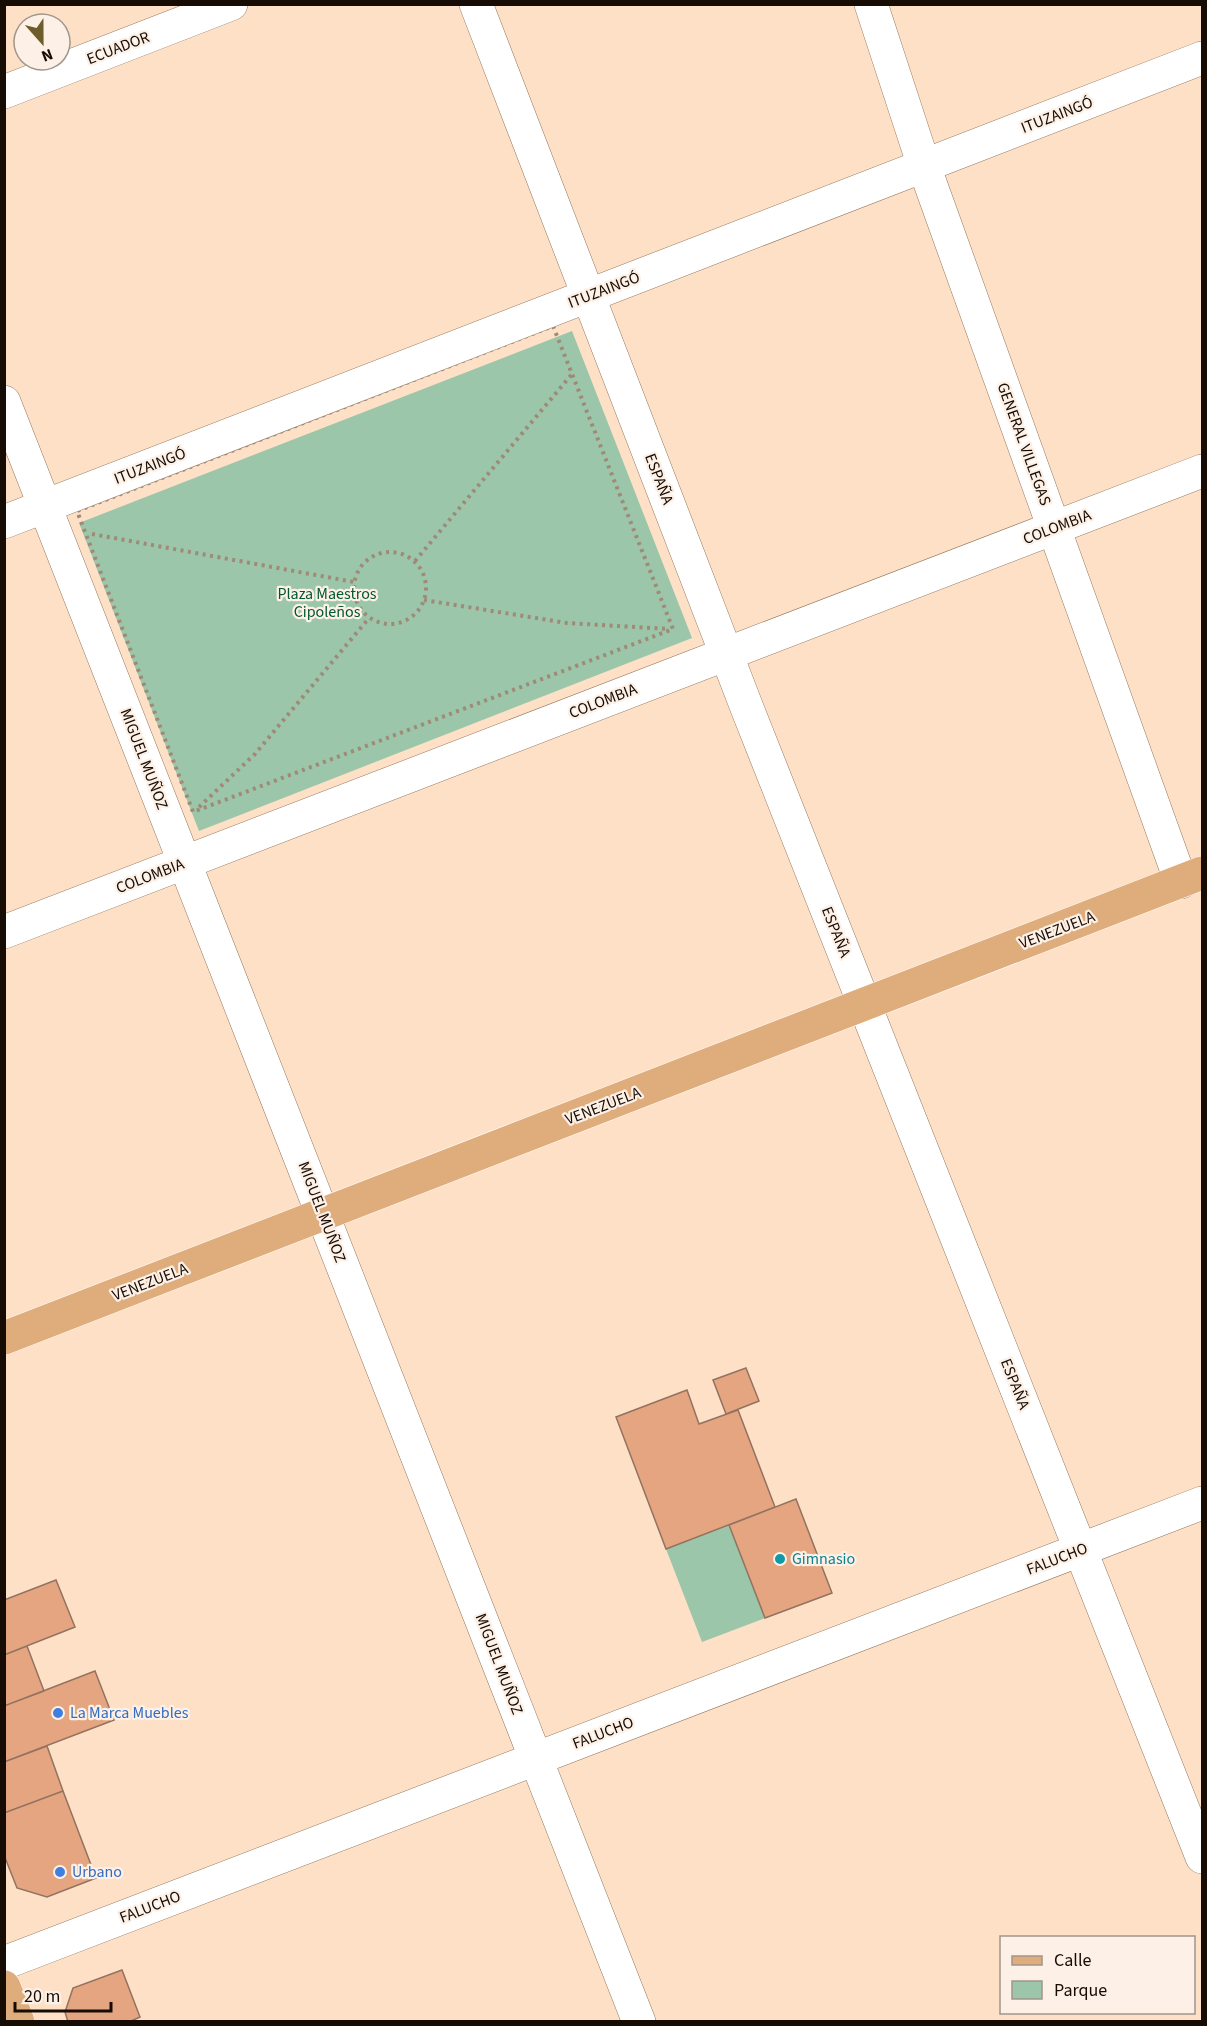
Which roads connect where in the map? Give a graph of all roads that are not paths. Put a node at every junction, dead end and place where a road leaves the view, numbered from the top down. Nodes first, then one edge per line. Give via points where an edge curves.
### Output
1 (231, 4) edge
2 (476, 4) edge
3 (871, 4) edge
4 (1203, 58) edge
5 (4, 92) edge
6 (924, 166) junction
7 (588, 296) junction
8 (4, 402) edge
9 (1203, 471) edge
10 (45, 506) junction
11 (4, 522) edge
12 (1054, 528) junction
13 (727, 654) junction
14 (185, 862) junction
15 (1192, 878) edge
16 (4, 932) edge
17 (865, 1004) junction
18 (323, 1215) junction
19 (4, 1338) edge
20 (1203, 1503) edge
21 (1081, 1550) junction
22 (536, 1758) junction
23 (1203, 1857) edge
24 (4, 1963) edge
25 (4, 1987) edge
26 (18, 2022) edge
27 (639, 2022) edge

1 - 5 street, ECUADOR
2 - 7 street, ESPAÑA
3 - 6 street, GENERAL VILLEGAS
4 - 6 street, ITUZAINGÓ
6 - 7 street, ITUZAINGÓ
6 - 12 street, GENERAL VILLEGAS
7 - 10 street, ITUZAINGÓ
7 - 13 street, ESPAÑA
8 - 10 street, MIGUEL MUÑOZ
9 - 12 street, COLOMBIA
10 - 11 street, ITUZAINGÓ
10 - 14 street, MIGUEL MUÑOZ
12 - 13 street, COLOMBIA
12 - 15 street, GENERAL VILLEGAS
13 - 14 street, COLOMBIA
13 - 17 street, ESPAÑA
14 - 16 street, COLOMBIA
14 - 18 street, MIGUEL MUÑOZ
15 - 17 main road, VENEZUELA
17 - 18 main road, VENEZUELA
17 - 21 street, ESPAÑA
18 - 19 main road, VENEZUELA
18 - 22 street, MIGUEL MUÑOZ
20 - 21 street, FALUCHO
21 - 22 street, FALUCHO
21 - 23 street, ESPAÑA
22 - 24 street, FALUCHO
22 - 27 street, MIGUEL MUÑOZ
25 - 26 main road

